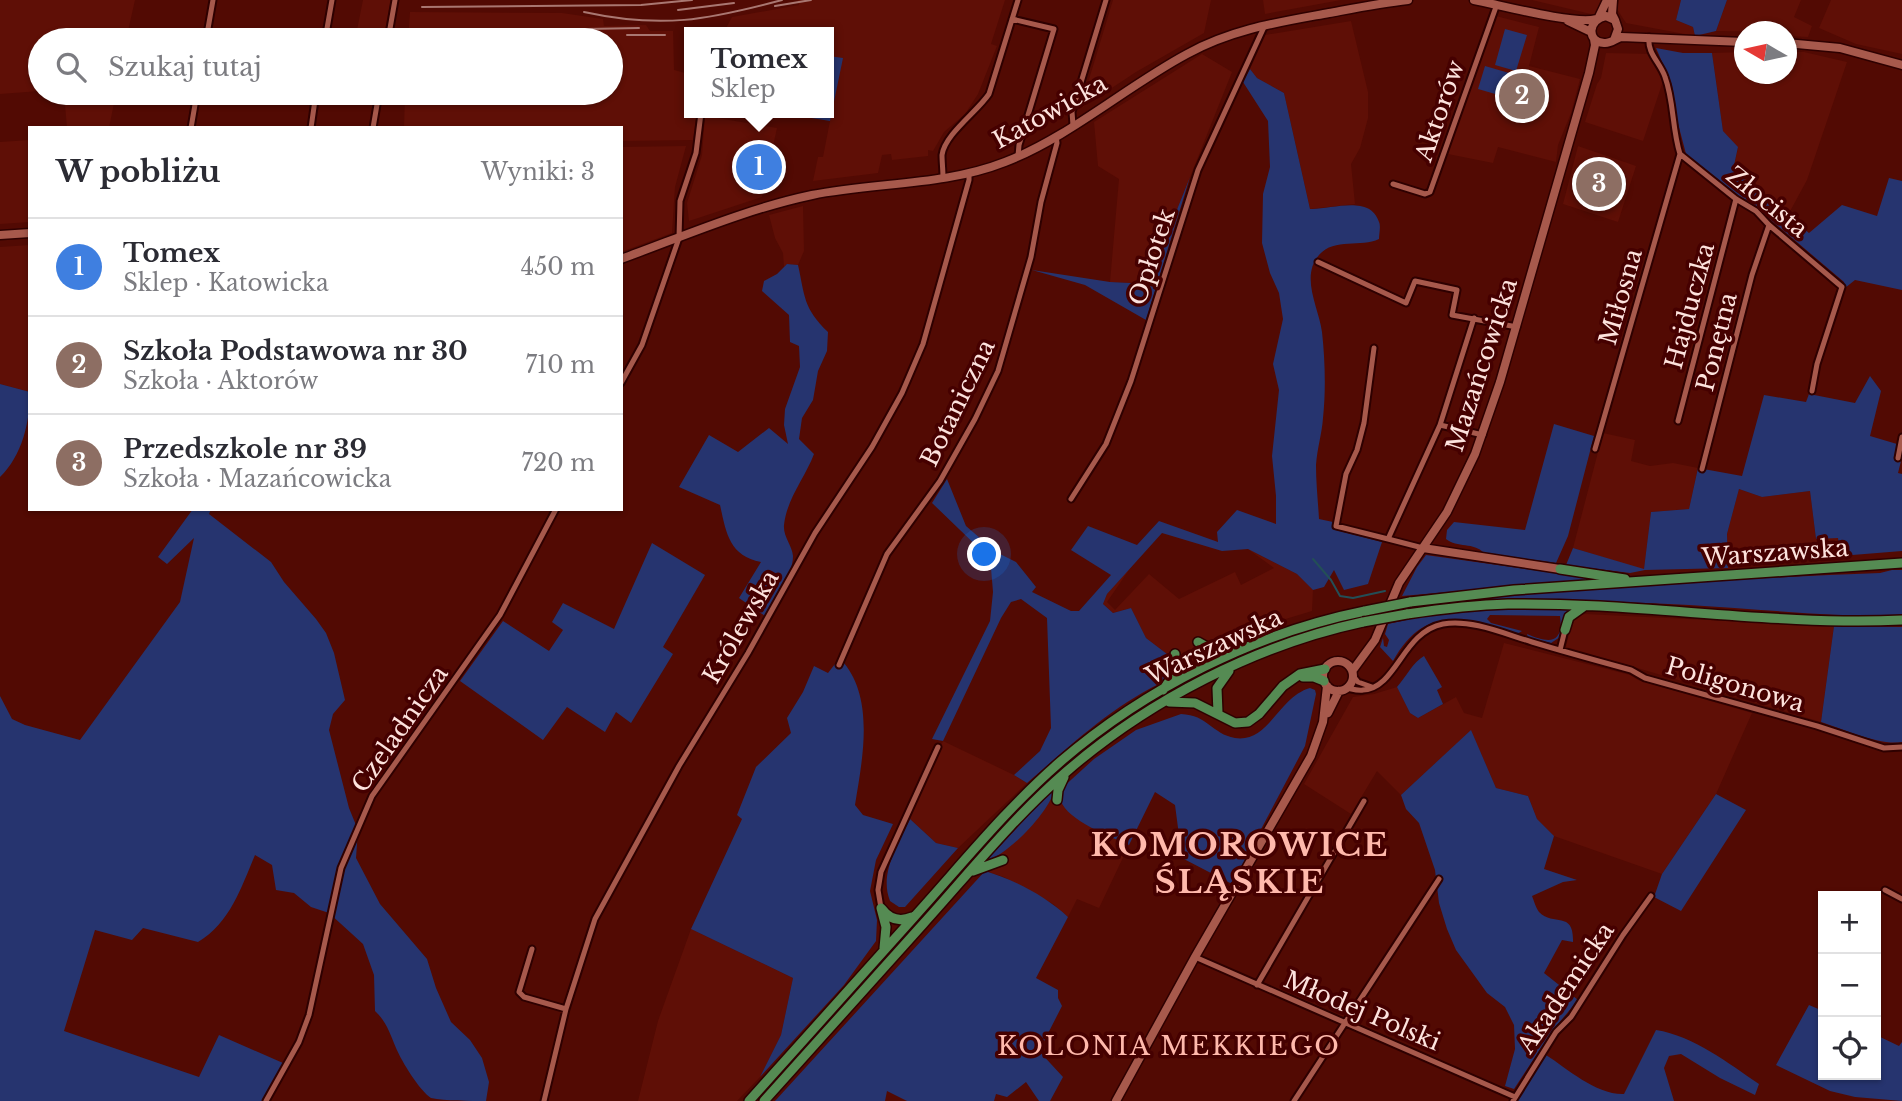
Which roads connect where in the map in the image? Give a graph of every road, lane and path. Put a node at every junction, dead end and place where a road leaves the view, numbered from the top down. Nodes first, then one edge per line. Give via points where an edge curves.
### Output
1 (213, 0) edge
2 (332, 0) edge
3 (395, 0) edge
4 (1018, 0) edge
5 (1106, 0) edge
6 (1408, 0) edge
7 (1474, 0) edge
8 (1608, 0) edge
9 (1613, 0) edge
10 (1497, 4) junction
11 (1556, 17) junction
12 (1597, 18) junction
13 (1012, 19) junction
14 (1616, 22) junction
15 (1265, 25) junction
16 (208, 28) edge
17 (327, 28) edge
18 (390, 28) edge
19 (1593, 36) junction
20 (1649, 37) junction
21 (1610, 41) junction
22 (1734, 42) edge
23 (1797, 44) edge
24 (1902, 65) edge
25 (1590, 73) junction
26 (195, 105) edge
27 (314, 105) edge
28 (377, 105) edge
29 (700, 118) edge
30 (1073, 125) junction
31 (191, 126) edge
32 (311, 126) edge
33 (373, 126) edge
34 (1055, 135) junction
35 (1680, 154) junction
36 (1018, 156) junction
37 (969, 173) junction
38 (943, 177) junction
39 (1394, 184) dead end
40 (1736, 199) junction
41 (1769, 225) junction
42 (28, 233) edge
43 (0, 235) edge
44 (680, 238) junction
45 (623, 259) edge
46 (1318, 262) dead end
47 (1474, 318) junction
48 (1517, 327) junction
49 (1374, 348) dead end
50 (623, 379) edge
51 (1812, 391) dead end
52 (1678, 421) dead end
53 (1440, 425) junction
54 (1483, 435) junction
55 (1902, 437) edge
56 (1595, 449) dead end
57 (1898, 458) dead end
58 (1702, 469) dead end
59 (1071, 499) dead end
60 (555, 511) edge
61 (1388, 539) junction
62 (1423, 548) junction
63 (1902, 563) edge
64 (1560, 569) joint
65 (1640, 582) junction
66 (1584, 607) junction
67 (1902, 620) edge
68 (1565, 630) joint
69 (1198, 642) dead end
70 (1367, 650) junction
71 (1560, 650) junction
72 (1234, 653) junction
73 (1175, 654) dead end
74 (1346, 663) junction
75 (839, 665) dead end
76 (1236, 665) junction
77 (1325, 669) junction
78 (1353, 674) junction
79 (1294, 679) junction
80 (1326, 684) junction
81 (1372, 687) junction
82 (1343, 690) junction
83 (1163, 691) junction
84 (1164, 703) junction
85 (1218, 713) junction
86 (1323, 722) junction
87 (938, 747) dead end
88 (1902, 747) edge
89 (1066, 772) junction
90 (1057, 800) dead end
91 (1364, 801) dead end
92 (1003, 860) dead end
93 (968, 873) junction
94 (1439, 879) dead end
95 (1885, 890) dead end
96 (1651, 896) dead end
97 (1902, 899) edge
98 (881, 908) junction
99 (919, 911) junction
100 (532, 949) dead end
101 (882, 953) junction
102 (1195, 957) junction
103 (1257, 985) junction
104 (566, 1009) junction
105 (1345, 1023) junction
106 (1514, 1099) edge
107 (266, 1101) edge
108 (544, 1101) edge
109 (749, 1101) edge
110 (764, 1101) edge
111 (1116, 1101) edge
112 (1294, 1101) edge

1 - 16 street
2 - 17 street
3 - 18 street
4 - 13 street
5 - 30 street via 1072,111
6 - 15 street, Katowicka
7 - 10 street
8 - 12 street
9 - 14 street
10 - 11 street
10 - 39 street, Aktorów via 1430,192
11 - 12 street
11 - 19 street
12 - 14 street via 1606,16
12 - 19 street
13 - 36 street via 1054,29
13 - 38 street via 989,94 942,153
14 - 20 street via 1621,29
14 - 21 street via 1617,34
15 - 30 street, Katowicka via 1209,42
15 - 59 street, Opłotek via 1198,170 1107,444
19 - 21 street
19 - 25 street, Mazańcowicka
20 - 21 street
20 - 22 street
20 - 35 street via 1649,50 1668,86
21 - 25 street, Mazańcowicka
23 - 24 street via 1840,48
25 - 48 street, Mazańcowicka
26 - 31 street
27 - 32 street
28 - 33 street
29 - 44 street via 696,153 680,201
30 - 34 street, Katowicka
34 - 36 street, Katowicka
34 - 75 street, Botaniczna via 1057,143 1031,257 998,371 940,481 887,554
35 - 40 street, Złocista
35 - 56 street, Miłosna
36 - 37 street, Katowicka
37 - 38 street, Katowicka
37 - 104 street, Królewska via 923,344 902,393 815,533 628,856 595,919
38 - 44 street, Katowicka via 814,195 739,214
40 - 41 street, Złocista
40 - 52 street, Hajduczka
41 - 51 street, Złocista via 1842,287
41 - 58 street, Ponętna
42 - 43 street
44 - 45 street, Katowicka
44 - 50 street via 642,345
46 - 47 street via 1406,303 1415,281 1457,290 1452,315
47 - 48 street
47 - 53 street
48 - 54 street, Mazańcowicka
49 - 61 street via 1364,423 1346,474 1336,526
53 - 54 street
53 - 61 street
54 - 62 street, Mazańcowicka via 1457,493
55 - 57 street
60 - 107 street, Czeladnicza via 500,615 372,796 341,868 309,1015
61 - 62 street
62 - 64 street
62 - 70 street, Mazańcowicka via 1399,583
63 - 65 main road, Warszawska
64 - 65 main road
65 - 72 main road, Warszawska, bridge via 1410,602 1314,622
66 - 67 main road, Warszawska
66 - 68 main road via 1569,617
66 - 76 main road, Warszawska, bridge via 1507,604 1407,614 1311,636
68 - 71 street
69 - 72 main road via 1216,652
70 - 74 street
70 - 78 street, Mazańcowicka
71 - 81 street, Poligonowa via 1483,628 1443,624 1413,640 1387,677
71 - 88 street, Poligonowa via 1884,748
72 - 83 main road, Warszawska
73 - 83 main road via 1172,677
74 - 77 street via 1332,662
74 - 78 street
76 - 84 main road, Warszawska
76 - 85 main road via 1217,688
77 - 79 main road
77 - 80 street
78 - 81 street via 1358,682
78 - 82 street
79 - 80 main road via 1310,677
79 - 85 main road via 1248,722 1235,723
80 - 82 street
80 - 86 street
81 - 82 street
82 - 86 street
83 - 99 main road, Warszawska via 1115,720 1043,778
84 - 85 main road via 1195,703
84 - 89 main road, Warszawska
86 - 102 street via 1305,766
87 - 98 street via 881,872
89 - 90 main road
89 - 93 main road, Warszawska
91 - 103 street
92 - 93 main road
93 - 110 main road, Warszawska
94 - 105 street
95 - 97 street
96 - 106 street, Akademicka
98 - 99 main road via 899,920
98 - 101 main road via 887,932
99 - 101 main road, Warszawska
100 - 104 street via 519,992 524,998
101 - 109 main road, Warszawska
102 - 103 street, Młodej Polski
102 - 111 street
103 - 105 street, Młodej Polski
104 - 108 street, Królewska
105 - 106 street, Młodej Polski
105 - 112 street

